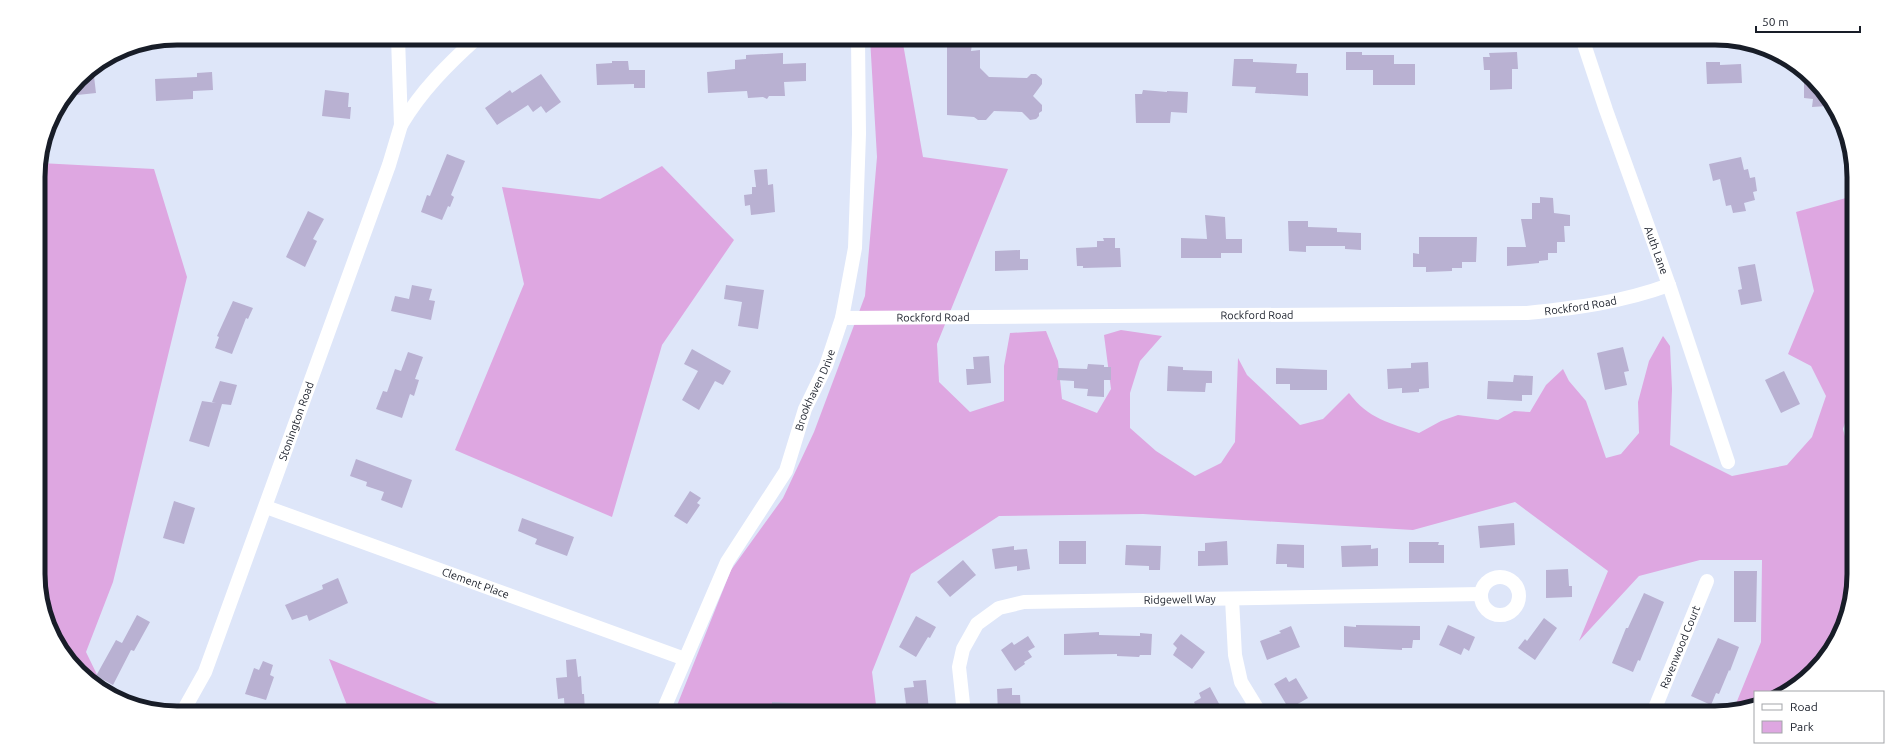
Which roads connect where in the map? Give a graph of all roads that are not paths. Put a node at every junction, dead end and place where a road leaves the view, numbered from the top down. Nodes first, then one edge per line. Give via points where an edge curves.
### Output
1 (398, 45) edge
2 (470, 45) edge
3 (858, 45) edge
4 (1584, 45) edge
5 (401, 125) junction
6 (1669, 284) junction
7 (842, 318) junction
8 (1728, 462) dead end
9 (266, 508) junction
10 (1707, 581) dead end
11 (1481, 594) dead end
12 (1232, 599) junction
13 (685, 659) junction
14 (186, 706) edge
15 (665, 706) edge
16 (963, 706) edge
17 (1256, 706) edge
18 (1656, 706) edge

1 - 5 street, Stonington Road
2 - 5 street, Stonington Road via 419,98
3 - 7 street, Brookhaven Drive via 859,134 855,248
4 - 6 street, Auth Lane
5 - 9 street, Stonington Road
6 - 7 street, Rockford Road via 1645,294 1592,306 1527,313
6 - 8 street, Auth Lane
7 - 13 street, Brookhaven Drive via 826,366 805,409 786,472 727,562
9 - 13 street, Clement Place
9 - 14 street, Stonington Road via 205,672
10 - 18 street, Ravenwood Court
11 - 12 street, Ridgewell Way
12 - 16 street, Ridgewell Way via 1024,602 999,608 977,624 963,649 959,667
12 - 17 street via 1236,662 1241,682
13 - 15 street, Brookhaven Drive

